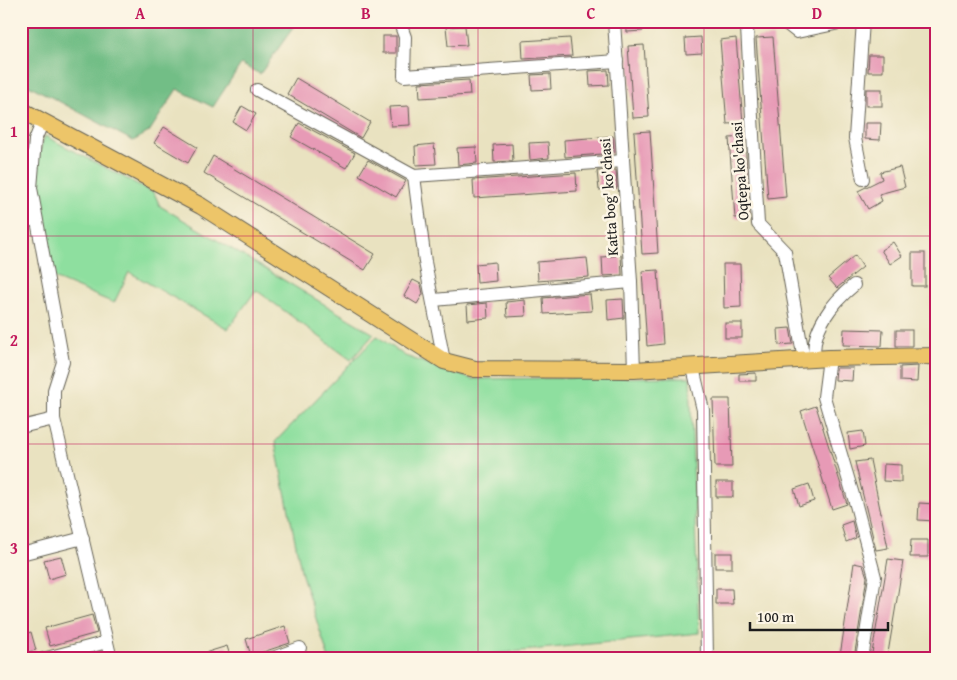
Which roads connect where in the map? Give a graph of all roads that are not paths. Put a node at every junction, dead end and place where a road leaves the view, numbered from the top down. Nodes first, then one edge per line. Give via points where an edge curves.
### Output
1 (399, 21) edge
2 (614, 21) edge
3 (783, 21) edge
4 (849, 21) edge
5 (863, 21) edge
6 (748, 28) dead end
7 (616, 61) junction
8 (257, 90) dead end
9 (21, 110) edge
10 (43, 121) junction
11 (623, 161) junction
12 (414, 176) junction
13 (864, 179) dead end
14 (35, 217) junction
15 (21, 225) edge
16 (631, 282) junction
17 (854, 285) dead end
18 (434, 300) junction
19 (936, 356) edge
20 (816, 359) junction
21 (444, 362) junction
22 (693, 368) junction
23 (634, 370) junction
24 (54, 419) junction
25 (21, 427) edge
26 (83, 538) junction
27 (21, 554) edge
28 (107, 642) junction
29 (300, 648) dead end
30 (42, 659) edge
31 (111, 659) edge
32 (270, 659) edge
33 (707, 659) edge
34 (862, 659) edge

1 - 7 street via 405,37 404,76
2 - 7 street, Katta bog' ko'chasi
3 - 4 street via 797,32
5 - 13 street via 855,138
6 - 20 street, Oqtepa ko'chasi via 758,224 785,252
7 - 11 street, Katta bog' ko'chasi
8 - 12 street
9 - 10 main road
10 - 14 street via 35,140 31,188
10 - 21 main road via 201,206
11 - 12 street
11 - 16 street, Katta bog' ko'chasi
12 - 18 street via 425,262
14 - 15 street
14 - 24 street via 62,362 54,390
16 - 18 street
16 - 23 street, Katta bog' ko'chasi
17 - 20 street via 843,294 817,330 813,347
18 - 21 street
19 - 20 main road
20 - 22 main road
20 - 34 street, Oqtepa ko'chasi via 875,577
21 - 23 main road via 475,369
22 - 23 main road
22 - 33 street via 703,410
24 - 25 street
24 - 26 street
26 - 27 street
26 - 28 street
28 - 30 street
28 - 31 street
29 - 32 street

